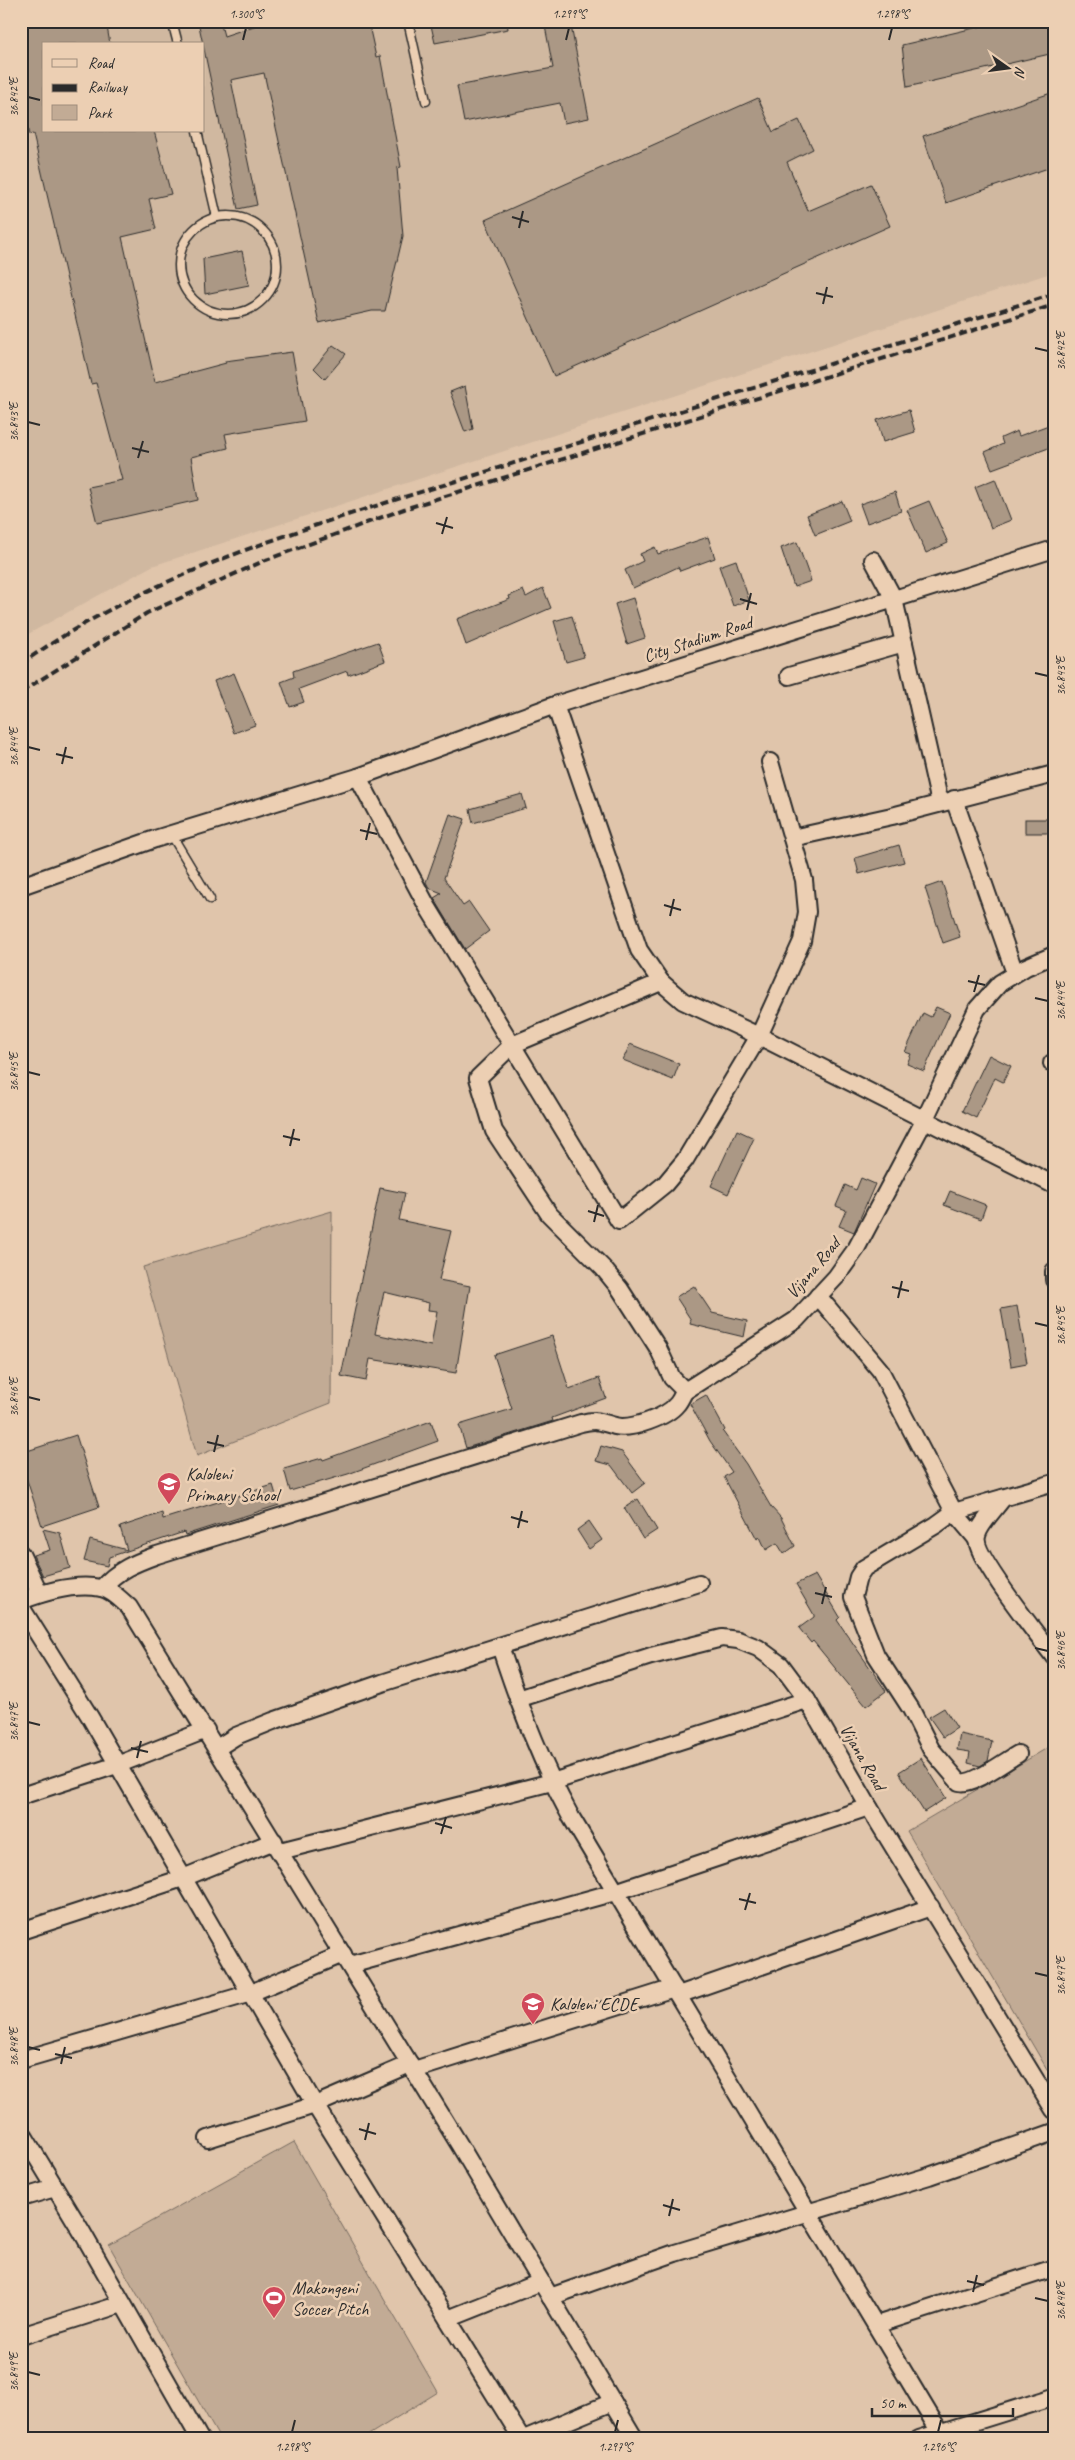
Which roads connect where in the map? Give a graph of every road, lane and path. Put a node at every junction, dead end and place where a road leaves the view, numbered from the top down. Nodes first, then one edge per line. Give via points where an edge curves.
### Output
1 (172, 21) edge
2 (408, 21) edge
3 (177, 42) edge
4 (426, 101) dead end
5 (197, 132) edge
6 (217, 216) junction
7 (1054, 549) edge
8 (873, 560) dead end
9 (894, 598) junction
10 (904, 643) junction
11 (789, 676) dead end
12 (555, 705) junction
13 (770, 762) dead end
14 (1054, 774) edge
15 (358, 777) junction
16 (947, 801) junction
17 (171, 834) junction
18 (792, 838) junction
19 (21, 886) edge
20 (210, 899) dead end
21 (1054, 955) edge
22 (1015, 974) junction
23 (660, 982) junction
24 (758, 1036) junction
25 (512, 1045) junction
26 (924, 1121) junction
27 (1054, 1185) edge
28 (1054, 1270) edge
29 (1054, 1280) edge
30 (818, 1296) junction
31 (685, 1391) junction
32 (1054, 1483) edge
33 (1003, 1498) junction
34 (954, 1512) junction
35 (976, 1538) junction
36 (21, 1554) edge
37 (699, 1583) dead end
38 (102, 1588) junction
39 (40, 1594) junction
40 (21, 1601) edge
41 (21, 1607) edge
42 (500, 1646) junction
43 (1054, 1657) edge
44 (518, 1699) junction
45 (807, 1700) junction
46 (206, 1730) junction
47 (217, 1748) junction
48 (1018, 1754) dead end
49 (117, 1765) junction
50 (552, 1782) junction
51 (21, 1796) edge
52 (869, 1807) junction
53 (277, 1846) junction
54 (183, 1878) junction
55 (616, 1892) junction
56 (931, 1907) junction
57 (21, 1931) edge
58 (346, 1959) junction
59 (676, 1992) junction
60 (250, 1993) junction
61 (21, 2060) edge
62 (412, 2067) junction
63 (315, 2105) junction
64 (1054, 2110) edge
65 (21, 2131) edge
66 (1054, 2132) edge
67 (208, 2139) dead end
68 (55, 2188) junction
69 (21, 2198) edge
70 (808, 2213) junction
71 (1054, 2268) edge
72 (541, 2282) junction
73 (550, 2296) junction
74 (122, 2304) junction
75 (448, 2319) junction
76 (876, 2325) junction
77 (21, 2336) edge
78 (1054, 2397) edge
79 (613, 2402) junction
80 (942, 2435) edge
81 (200, 2439) edge
82 (523, 2439) edge
83 (635, 2439) edge
84 (919, 2439) edge

1 - 3 lane
2 - 4 lane
5 - 6 lane
6 - 6 lane via 189,234 181,248 178,265 188,296 201,307 232,315 248,311 261,302 271,289 277,257 272,242 262,229 248,220
7 - 9 street, City Stadium Road
8 - 9 street
9 - 10 street
9 - 12 street, City Stadium Road
10 - 11 street
10 - 16 street
12 - 15 street, City Stadium Road
12 - 23 street via 639,950
13 - 18 street
14 - 16 street
15 - 17 street, City Stadium Road
15 - 25 street via 427,906
16 - 18 street
16 - 22 street
17 - 19 street, City Stadium Road
17 - 20 lane
18 - 24 street via 804,880 807,912 802,941
21 - 22 street, Vijana Road
22 - 26 street, Vijana Road via 1000,983 977,1009
23 - 24 street via 683,1002
23 - 25 street
24 - 25 street via 685,1160 665,1184 619,1221
24 - 26 street
25 - 31 street via 478,1078 494,1131 549,1214 620,1289 658,1348 672,1378
26 - 27 street
26 - 30 street, Vijana Road via 856,1249
28 - 29 street
30 - 31 street, Vijana Road via 796,1320
30 - 34 street via 880,1370
31 - 38 street, Vijana Road via 677,1404 662,1416 625,1426 614,1426 601,1420 581,1423 395,1479 156,1555 123,1568
32 - 33 street
33 - 34 street
33 - 35 street
34 - 35 street
34 - 48 street via 864,1568 852,1597 876,1655 911,1709 931,1749 959,1782 975,1779
35 - 43 street via 988,1567
36 - 39 street
37 - 42 street
38 - 39 street
38 - 46 street via 118,1596 129,1607
39 - 40 street
41 - 49 street
42 - 44 street
42 - 47 street via 273,1721 236,1736
44 - 45 street, Vijana Road via 652,1656 722,1638 758,1648 782,1665
44 - 50 street
45 - 50 street
45 - 52 street, Vijana Road
46 - 47 street
46 - 49 street
47 - 53 street
49 - 51 street
49 - 54 street
50 - 53 street
50 - 55 street
52 - 55 street
52 - 56 street, Vijana Road
53 - 54 street
53 - 58 street
54 - 57 street
54 - 60 street
55 - 58 street
55 - 59 street
56 - 59 street
56 - 64 street, Vijana Road
58 - 60 street
58 - 62 street
59 - 62 street
59 - 70 street
60 - 61 street
60 - 63 street
62 - 63 street
62 - 72 street
63 - 67 street
63 - 75 street
65 - 68 street
66 - 70 street via 929,2176
68 - 69 street
68 - 74 street
70 - 73 street via 674,2253
70 - 76 street
71 - 76 street
72 - 73 street
72 - 75 street
73 - 79 street
74 - 77 street
74 - 81 street
75 - 82 street
76 - 80 street
78 - 80 street
79 - 82 street
79 - 83 street
80 - 84 street

